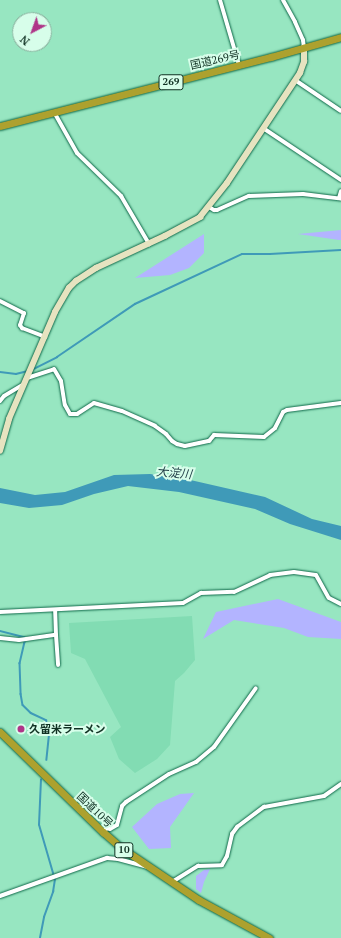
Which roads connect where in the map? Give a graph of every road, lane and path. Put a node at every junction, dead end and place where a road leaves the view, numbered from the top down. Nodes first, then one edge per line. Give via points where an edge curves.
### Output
1 (220, 0) edge
2 (283, 0) edge
3 (341, 37) edge
4 (304, 48) junction
5 (239, 65) junction
6 (295, 80) junction
7 (341, 111) edge
8 (54, 112) junction
9 (0, 126) edge
10 (263, 128) junction
11 (341, 180) edge
12 (341, 191) edge
13 (340, 198) edge
14 (209, 207) junction
15 (149, 244) junction
16 (0, 301) edge
17 (45, 337) junction
18 (28, 376) junction
19 (25, 384) junction
20 (0, 401) edge
21 (341, 403) edge
22 (0, 452) edge
23 (341, 604) edge
24 (55, 610) junction
25 (0, 612) edge
26 (56, 635) junction
27 (0, 638) edge
28 (58, 664) dead end
29 (256, 688) dead end
30 (0, 732) edge
31 (341, 784) edge
32 (103, 832) junction
33 (149, 868) junction
34 (172, 882) junction
35 (0, 896) edge
36 (269, 938) edge

1 - 5 street
2 - 4 street via 303,40
3 - 4 highway, 国道269号 / 269
4 - 5 highway, 国道269号 / 269
4 - 6 street via 302,67
5 - 8 highway, 国道269号 / 269
6 - 7 street
6 - 10 street
8 - 9 highway, 国道269号 / 269
8 - 15 street via 77,153 121,196
10 - 11 street
10 - 14 street
12 - 13 street
13 - 14 street via 303,194 249,196 217,210
14 - 15 street via 191,224
15 - 17 street via 96,268 76,281 62,299
16 - 17 street via 24,313 20,325 22,328
17 - 18 street
18 - 19 street
18 - 21 street via 54,369 61,381 65,405 70,414 77,414 94,403 122,411 156,426 172,441 185,446 209,441 214,435 264,437 287,410
19 - 20 street
19 - 22 street via 9,420
23 - 24 street via 329,598 316,575 294,572 270,575 234,592 201,593 183,603
24 - 25 street
24 - 26 street
26 - 27 street via 28,640
26 - 28 street
29 - 32 street via 214,747 196,762 169,774 126,802 122,806 117,825
30 - 32 highway, 国道10号 / 10
31 - 34 street via 324,796 264,807 237,827 232,834 222,865 198,866
32 - 33 highway, 国道10号 / 10
33 - 34 highway, 国道10号 / 10
33 - 35 street via 107,858
34 - 36 highway, 国道10号 / 10 via 233,920

